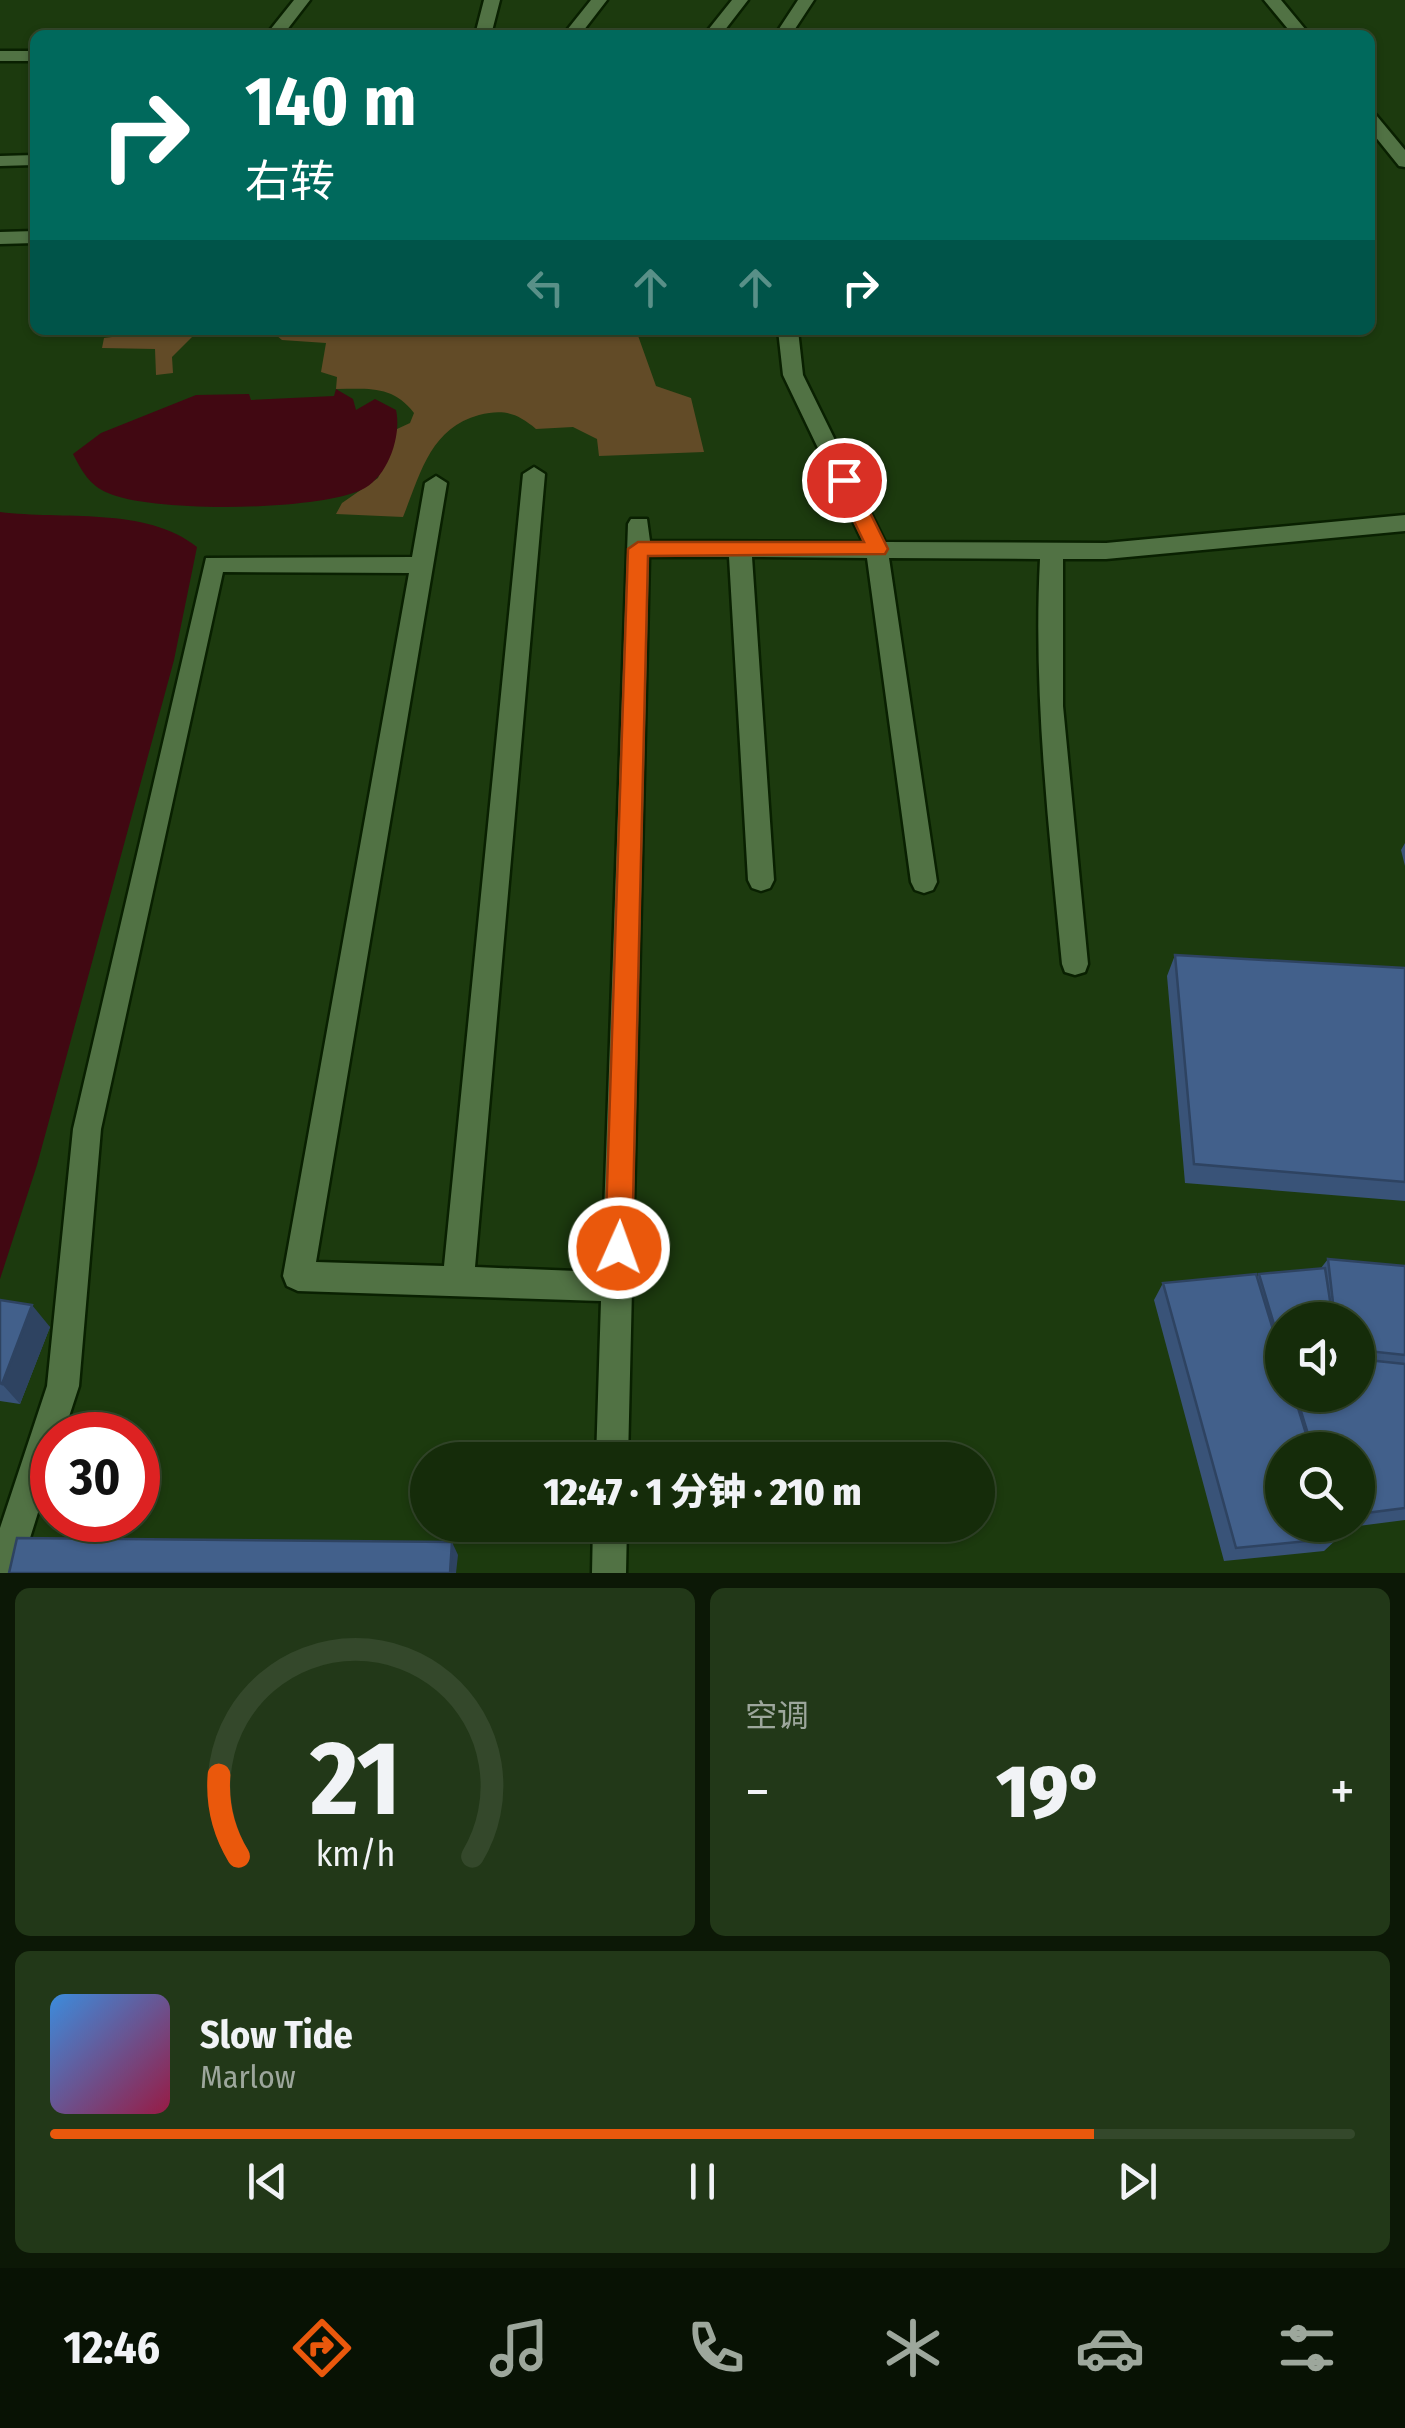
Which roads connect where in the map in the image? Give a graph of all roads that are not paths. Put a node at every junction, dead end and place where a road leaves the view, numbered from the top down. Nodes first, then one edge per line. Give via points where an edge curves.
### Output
1 (302, 0) edge
2 (492, 0) edge
3 (599, 0) edge
4 (740, 0) edge
5 (806, 0) edge
6 (1272, 0) edge
7 (278, 30) edge
8 (484, 30) edge
9 (575, 30) edge
10 (716, 30) edge
11 (786, 30) edge
12 (1298, 30) edge
13 (0, 56) edge
14 (30, 56) edge
15 (1375, 125) edge
16 (30, 160) edge
17 (0, 161) edge
18 (1405, 162) edge
19 (30, 237) edge
20 (0, 238) edge
21 (789, 335) edge
22 (534, 474) dead end
23 (436, 482) dead end
24 (1405, 523) edge
25 (740, 549) junction
26 (878, 549) junction
27 (1052, 551) junction
28 (422, 566) junction
29 (762, 880) dead end
30 (924, 882) dead end
31 (1075, 964) dead end
32 (458, 1282) junction
33 (618, 1287) junction
34 (613, 1442) edge
35 (610, 1542) edge
36 (2, 1573) edge
37 (609, 1573) edge

1 - 7 street
2 - 8 street
3 - 9 street
4 - 10 street
5 - 11 street
6 - 12 street
13 - 14 street
15 - 18 street
16 - 17 street
19 - 20 street
21 - 26 street via 793,376
22 - 32 street
23 - 28 street
24 - 27 street
25 - 26 street
25 - 29 street
25 - 33 street via 638,536
26 - 27 street
26 - 30 street
27 - 31 street via 1051,700
28 - 32 street via 298,1276
28 - 36 street via 214,564 87,1129 62,1386
32 - 33 street
33 - 34 street
35 - 37 street

